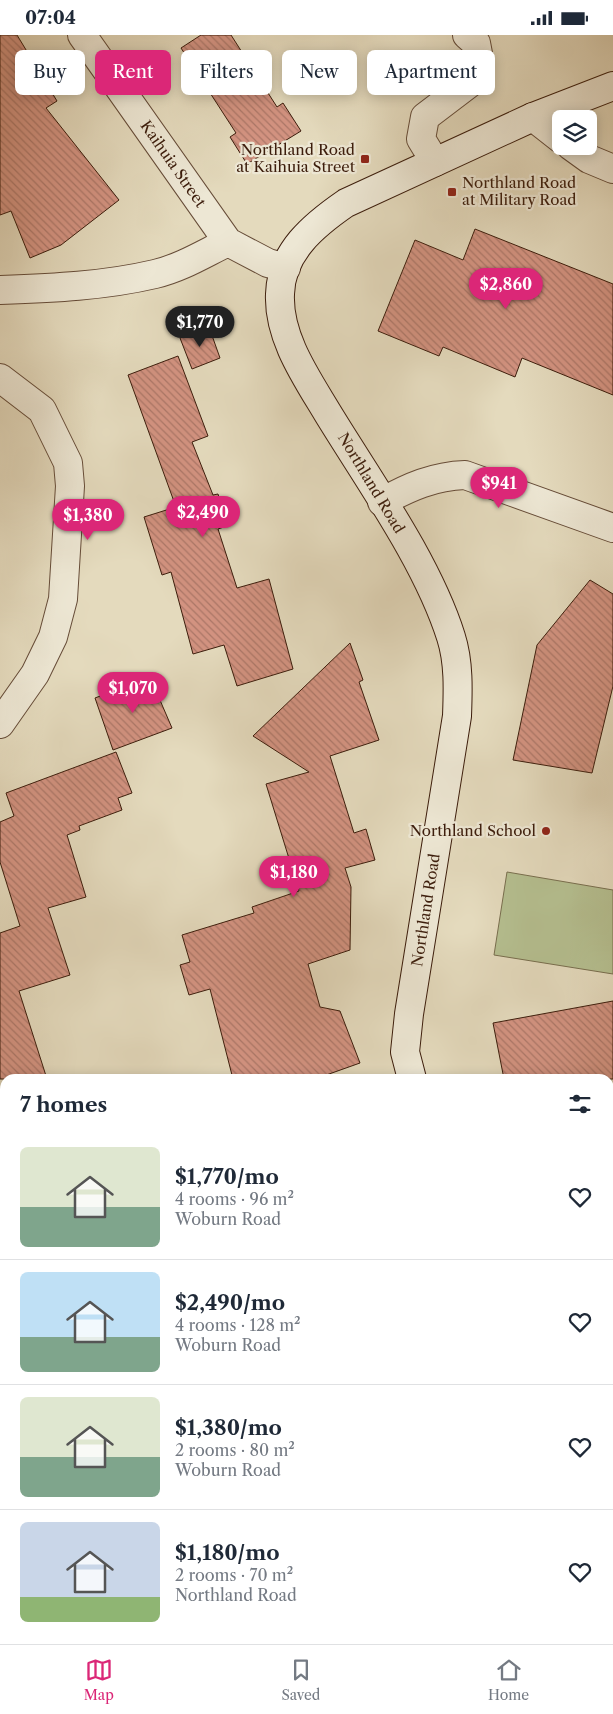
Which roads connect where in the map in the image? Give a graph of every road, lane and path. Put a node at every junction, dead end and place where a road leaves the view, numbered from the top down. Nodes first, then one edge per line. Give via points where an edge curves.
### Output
1 (82, 35) edge
2 (467, 35) edge
3 (613, 85) edge
4 (534, 117) junction
5 (552, 132) edge
6 (583, 155) edge
7 (435, 162) junction
8 (613, 169) edge
9 (228, 241) junction
10 (286, 268) junction
11 (0, 289) edge
12 (0, 378) edge
13 (382, 502) junction
14 (613, 528) edge
15 (0, 724) edge
16 (411, 1074) edge

1 - 9 street, Kaihuia Street
2 - 7 street via 476,43 480,64 476,73 471,82 425,117 421,139
3 - 4 street, Northland Road
4 - 5 street
4 - 7 street, Northland Road
6 - 8 street
7 - 10 street, Northland Road via 346,203 320,221 300,239
9 - 10 street, Kaihuia Street via 268,263
9 - 11 street via 157,273 88,286
10 - 13 street, Northland Road via 280,293 281,318 289,342 315,392
12 - 15 street via 42,410 68,463 70,486 64,599 53,637 35,674
13 - 14 street via 429,480 465,475
13 - 16 street, Northland Road via 431,587 452,638 458,674 457,716 409,1014 405,1052

